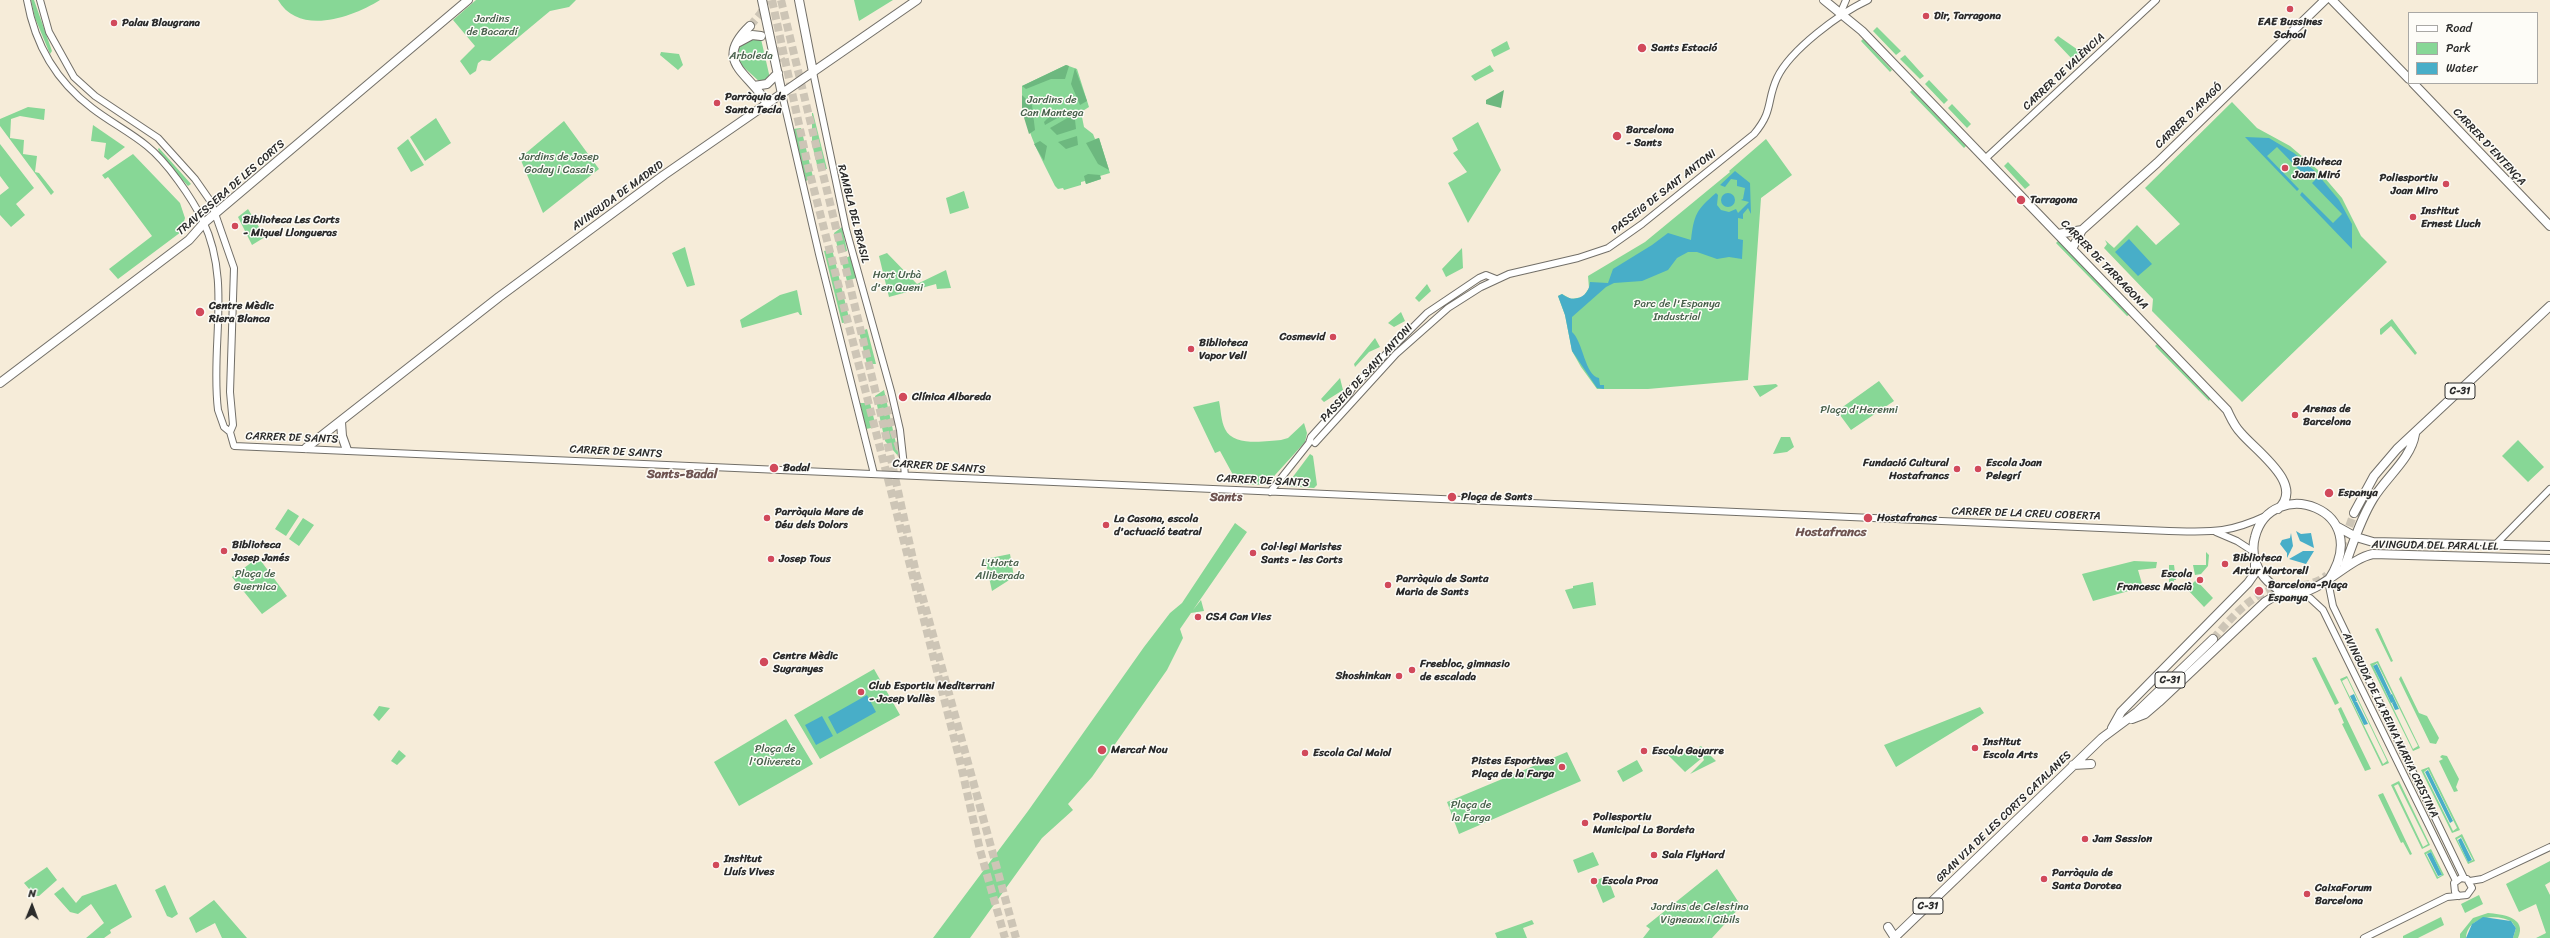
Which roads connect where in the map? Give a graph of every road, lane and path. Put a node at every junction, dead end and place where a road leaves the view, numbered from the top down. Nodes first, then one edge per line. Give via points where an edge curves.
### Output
1 (26, 0) edge
2 (40, 0) edge
3 (468, 0) edge
4 (762, 0) edge
5 (799, 0) edge
6 (917, 0) edge
7 (1824, 0) edge
8 (1846, 0) edge
9 (1868, 0) edge
10 (2156, 0) edge
11 (2325, 0) edge
12 (2332, 0) edge
13 (1840, 14) junction
14 (750, 26) tunnel mouth
15 (761, 36) dead end
16 (736, 45) junction
17 (813, 72) junction
18 (778, 73) junction
19 (72, 76) junction
20 (58, 77) junction
21 (2408, 78) edge
22 (63, 83) junction
23 (2414, 84) edge
24 (754, 86) junction
25 (782, 94) junction
26 (767, 104) junction
27 (147, 129) junction
28 (140, 141) junction
29 (1986, 158) junction
30 (215, 214) junction
31 (204, 223) junction
32 (2550, 226) edge
33 (2082, 230) junction
34 (2058, 234) junction
35 (192, 237) junction
36 (210, 239) junction
37 (2072, 250) junction
38 (1496, 279) junction
39 (2550, 306) edge
40 (218, 353) junction
41 (231, 354) junction
42 (0, 383) edge
43 (341, 422) junction
44 (230, 432) junction
45 (2416, 434) junction
46 (1315, 443) dead end
47 (306, 448) junction
48 (347, 450) junction
49 (874, 474) junction
50 (905, 475) junction
51 (2550, 489) edge
52 (1270, 492) junction
53 (1644, 507) joint
54 (2274, 511) junction
55 (2354, 512) tunnel mouth
56 (2338, 527) junction
57 (2216, 532) junction
58 (2356, 537) junction
59 (2495, 545) junction
60 (2550, 546) edge
61 (2254, 552) junction
62 (2550, 559) edge
63 (2256, 561) junction
64 (2344, 568) junction
65 (2328, 581) junction
66 (2294, 592) junction
67 (2213, 639) tunnel mouth
68 (2127, 721) junction
69 (2112, 728) junction
70 (2091, 764) dead end
71 (2073, 765) junction
72 (2550, 847) edge
73 (2464, 878) junction
74 (2482, 880) junction
75 (2456, 881) junction
76 (2470, 881) junction
77 (2472, 888) junction
78 (2454, 889) junction
79 (2459, 896) junction
80 (2447, 897) junction
81 (1888, 927) dead end
82 (1895, 938) edge
83 (2364, 938) edge

1 - 20 street via 36,33
2 - 19 street via 49,32
3 - 30 main road, TRAVESSERA DE LES CORTS
4 - 18 main road
5 - 17 main road
6 - 17 main road, AVINGUDA DE MADRID
7 - 13 main road, CARRER DE TARRAGONA
8 - 13 street
9 - 13 street
10 - 29 street, CARRER DE VALÈNCIA
11 - 33 main road, CARRER D'ARAGÓ via 2157,163
12 - 21 main road
13 - 29 main road, CARRER DE TARRAGONA via 1862,31
13 - 38 street, PASSEIG DE SANT ANTONI via 1788,61 1776,81 1764,121 1738,147 1642,224 1608,248 1588,256 1519,271
14 - 16 main road
15 - 16 main road via 747,37
16 - 24 main road via 732,57 734,63
17 - 25 main road, AVINGUDA DE MADRID
17 - 50 street, RAMBLA DEL BRASIL via 846,229 900,430
18 - 24 main road via 767,84
18 - 25 main road
19 - 20 street
19 - 22 street
19 - 27 street via 95,96
20 - 22 street
22 - 28 street via 92,108
23 - 32 main road, CARRER D'ENTENÇA
24 - 26 main road
25 - 26 main road, AVINGUDA DE MADRID
25 - 49 street
26 - 43 main road, AVINGUDA DE MADRID via 664,175 458,329
27 - 28 street
27 - 30 street via 195,179
28 - 31 street via 186,190
29 - 34 main road, CARRER DE TARRAGONA
30 - 31 main road, TRAVESSERA DE LES CORTS
30 - 41 street via 234,268
31 - 35 main road, TRAVESSERA DE LES CORTS
31 - 36 street
33 - 34 main road
33 - 37 main road, CARRER D'ARAGÓ
34 - 37 main road, CARRER DE TARRAGONA
35 - 36 street via 202,233
35 - 42 main road, TRAVESSERA DE LES CORTS
36 - 40 street via 220,279
37 - 54 main road, CARRER DE TARRAGONA via 2204,385 2227,410 2232,423 2280,474 2286,486 2287,496
38 - 46 street, PASSEIG DE SANT ANTONI via 1440,314 1412,338
38 - 52 street, PASSEIG DE SANT ANTONI via 1486,275 1420,319 1353,387 1311,436 1309,443
39 - 45 main road, C-31
40 - 41 street via 226,356
40 - 44 street via 218,410 224,427
41 - 44 street via 230,403 233,425
43 - 47 main road, AVINGUDA DE MADRID
43 - 48 main road
44 - 47 street, CARRER DE SANTS via 234,446
45 - 55 main road, C-31 via 2410,436 2380,468
45 - 58 main road via 2408,452 2373,498
47 - 48 street, CARRER DE SANTS
48 - 49 street, CARRER DE SANTS
49 - 50 street, CARRER DE SANTS
50 - 52 street, CARRER DE SANTS
51 - 59 street
52 - 53 street, CARRER DE SANTS
53 - 57 street, CARRER DE LA CREU COBERTA
54 - 56 main road via 2292,504 2308,505 2323,512
54 - 57 street, CARRER DE LA CREU COBERTA via 2236,528
54 - 61 main road via 2257,531
56 - 58 main road, AVINGUDA DEL PARAL·LEL
56 - 65 main road via 2338,559 2335,571
57 - 61 street, CARRER DE LA CREU COBERTA
58 - 59 main road, AVINGUDA DEL PARAL·LEL via 2373,542
58 - 64 main road
59 - 60 main road, AVINGUDA DEL PARAL·LEL
61 - 63 main road
62 - 64 main road, AVINGUDA DEL PARAL·LEL via 2373,554 2359,558
63 - 66 main road via 2262,574 2271,583
63 - 69 main road, GRAN VIA DE LES CORTS CATALANES / C-31 via 2255,573 2248,583 2121,712
64 - 65 main road, AVINGUDA DEL PARAL·LEL
65 - 66 main road via 2312,590
65 - 73 street, AVINGUDA DE LA REINA MARIA CRISTINA via 2333,606
66 - 68 main road via 2278,594 2265,602 2145,714
66 - 75 street, AVINGUDA DE LA REINA MARIA CRISTINA via 2310,598 2323,610
67 - 68 main road, GRAN VIA DE LES CORTS CATALANES / C-31
68 - 69 main road, GRAN VIA DE LES CORTS CATALANES / C-31
69 - 71 main road, GRAN VIA DE LES CORTS CATALANES / C-31
70 - 71 main road
71 - 82 main road, GRAN VIA DE LES CORTS CATALANES / C-31
72 - 74 street
73 - 75 street
73 - 76 street
74 - 76 street
74 - 77 street
75 - 78 street
76 - 77 street
77 - 79 street via 2468,895
78 - 79 street
78 - 80 street
79 - 80 street
80 - 83 street
81 - 82 main road

